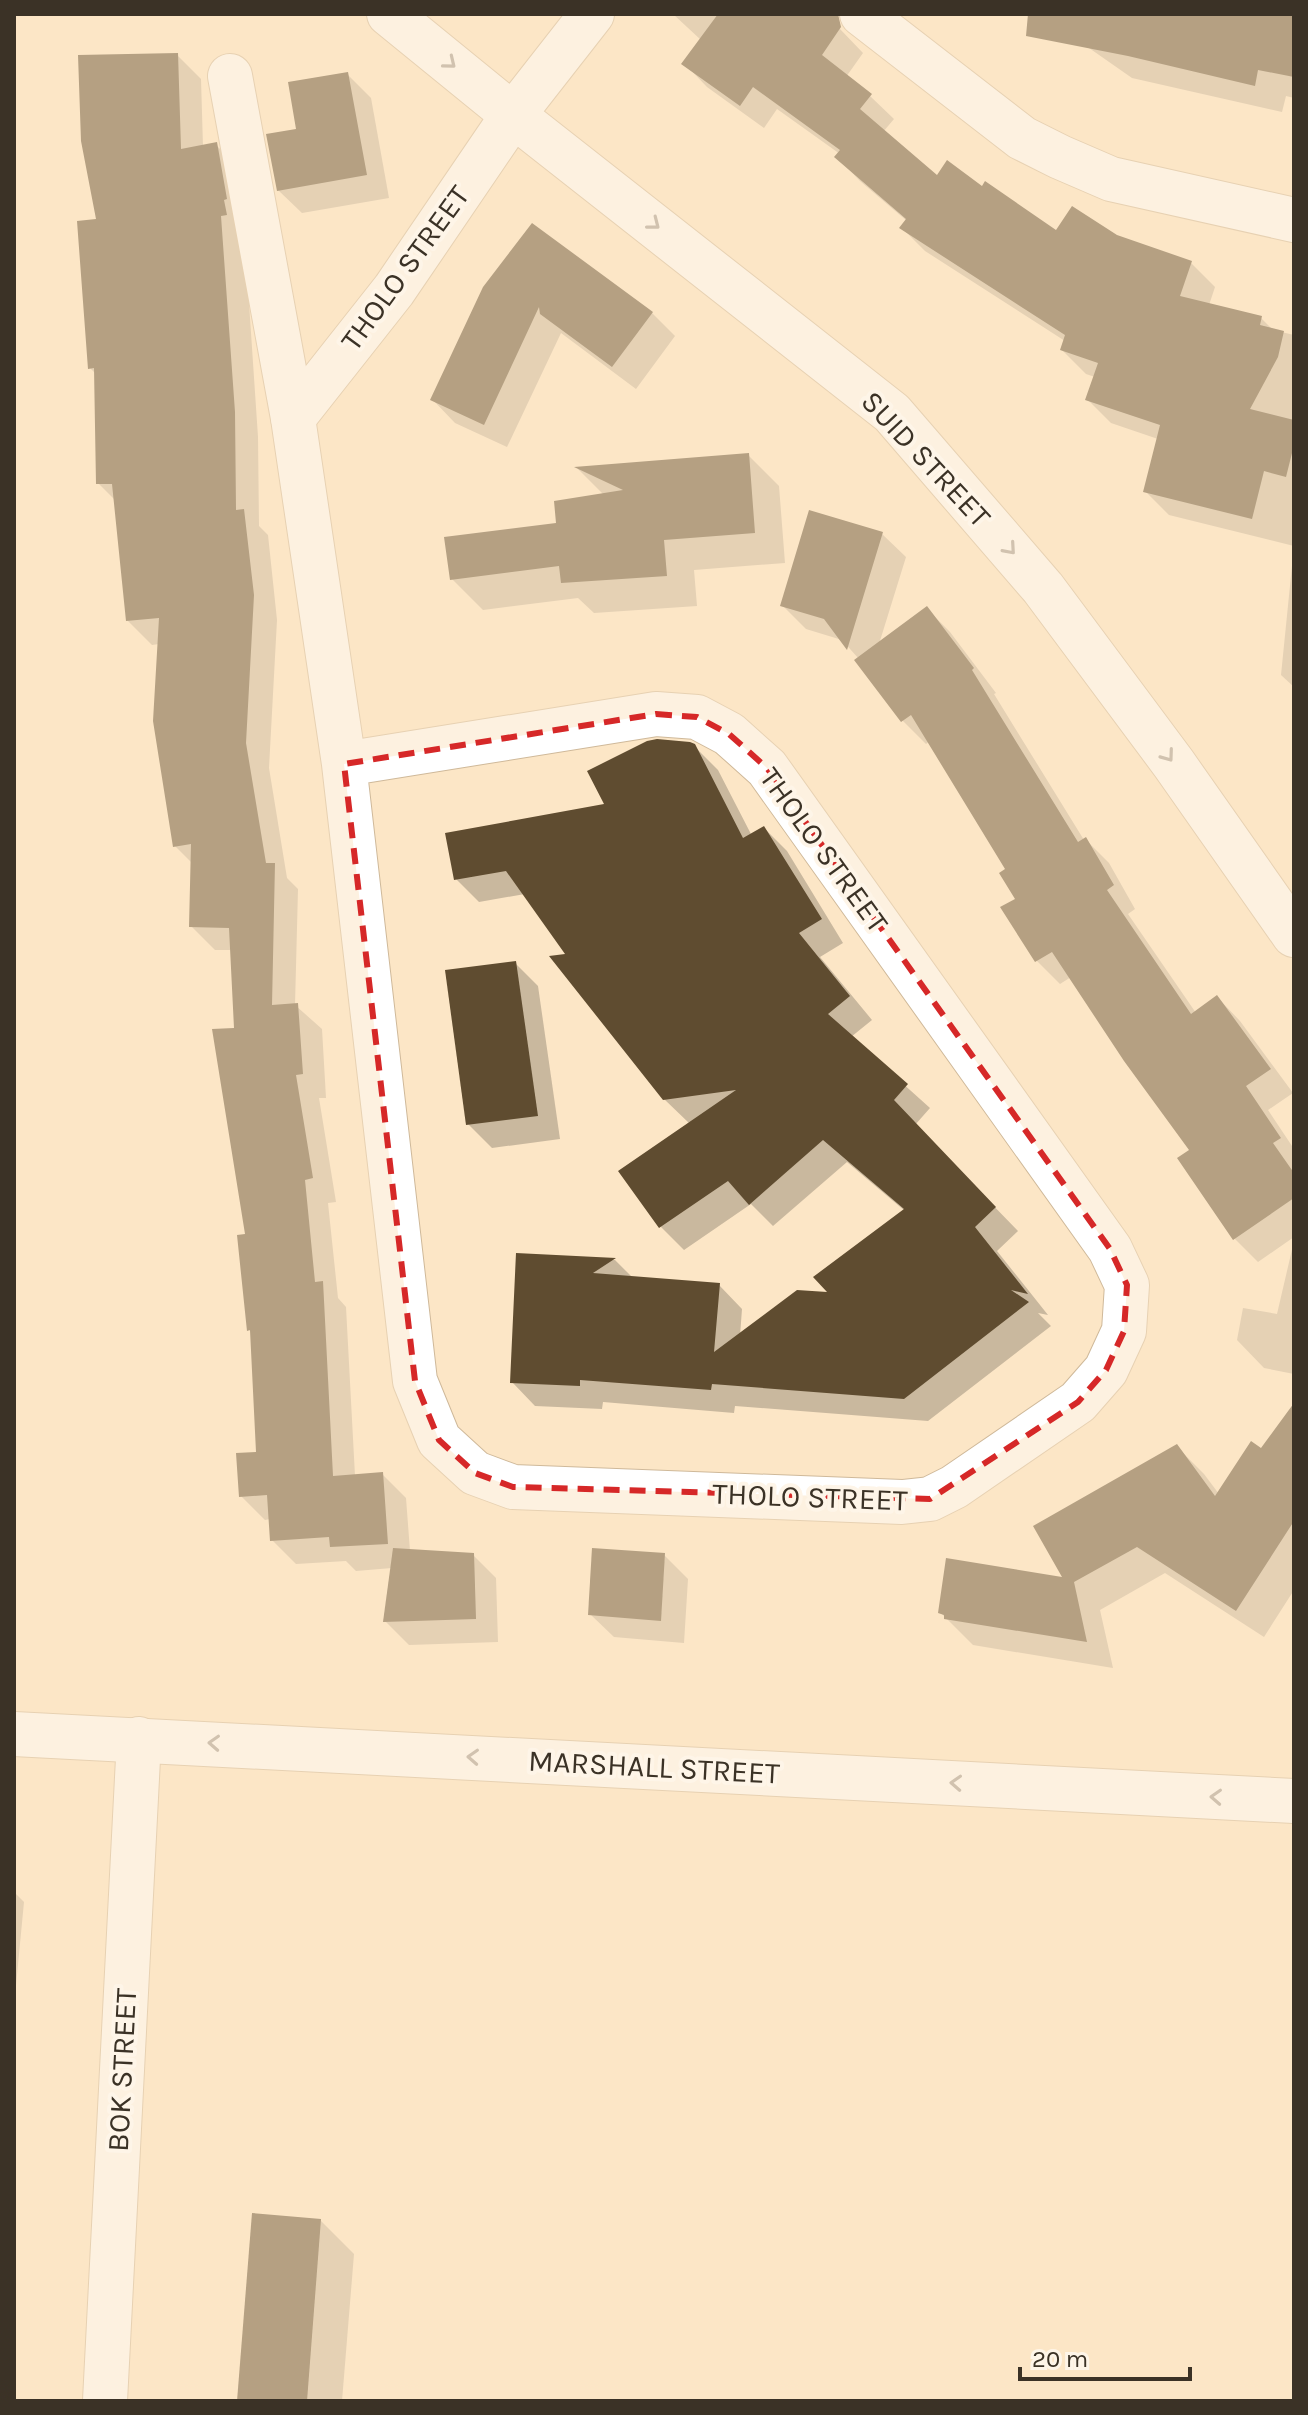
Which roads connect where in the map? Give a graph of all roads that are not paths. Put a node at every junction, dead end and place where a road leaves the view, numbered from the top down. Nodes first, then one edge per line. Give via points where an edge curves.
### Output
1 (389, 14) edge
2 (592, 14) edge
3 (862, 14) edge
4 (230, 76) dead end
5 (513, 115) junction
6 (1294, 220) edge
7 (293, 418) junction
8 (344, 764) junction
9 (1294, 935) edge
10 (14, 1734) edge
11 (139, 1739) junction
12 (1294, 1801) edge
13 (105, 2401) edge

1 -> 5 street, SUID STREET
2 - 5 street, THOLO STREET
3 - 6 street via 1022,138 1060,157 1111,179
4 - 7 street, THOLO STREET
5 - 7 street, THOLO STREET via 394,290
5 -> 9 street, SUID STREET via 892,413 1043,588
7 - 8 street, THOLO STREET
8 - 8 street, THOLO STREET via 415,1381 439,1440 475,1473 513,1487 930,1499 1078,1402 1106,1370 1124,1331 1127,1285 1110,1249 767,768 729,734 697,717 656,714
10 - 11 street, MARSHALL STREET
12 -> 11 street, MARSHALL STREET
11 - 13 street, BOK STREET

